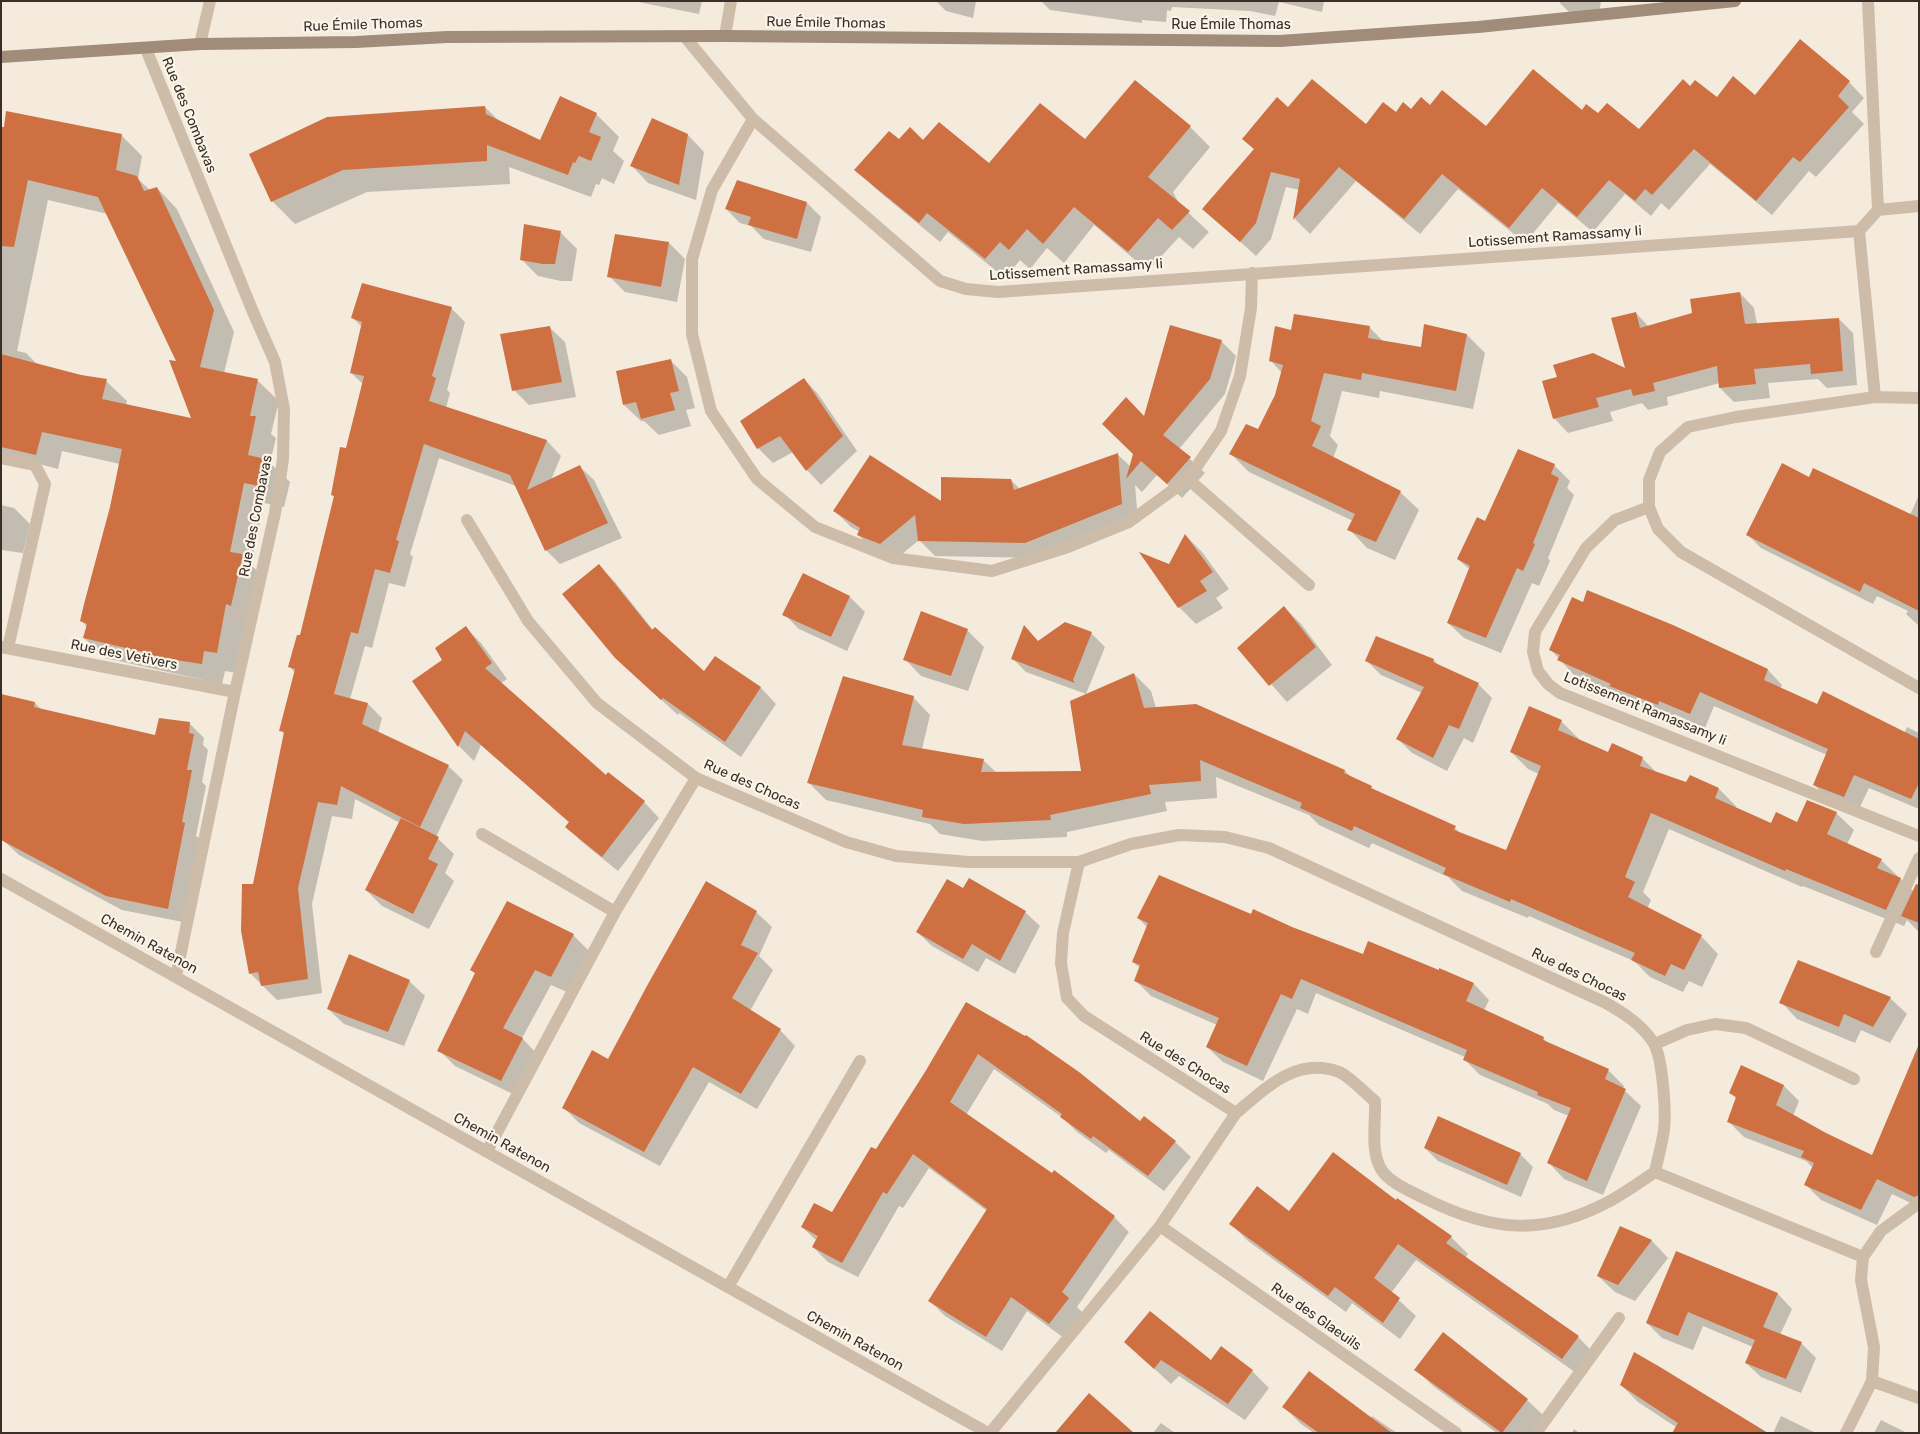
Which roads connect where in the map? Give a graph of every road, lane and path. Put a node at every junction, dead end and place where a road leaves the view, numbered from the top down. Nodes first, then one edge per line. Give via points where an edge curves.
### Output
1 (210, 1) edge
2 (730, 1) edge
3 (1735, 1) edge
4 (1868, 1) edge
5 (725, 36) junction
6 (685, 37) junction
7 (200, 44) junction
8 (146, 49) junction
9 (1, 57) edge
10 (753, 119) junction
11 (1919, 206) edge
12 (1878, 210) junction
13 (1859, 231) junction
14 (1252, 273) junction
15 (1874, 397) junction
16 (1919, 398) edge
17 (1, 458) edge
18 (1188, 478) junction
19 (1649, 507) junction
20 (467, 520) dead end
21 (1309, 586) dead end
22 (5, 648) edge
23 (1919, 688) edge
24 (235, 692) junction
25 (696, 778) junction
26 (482, 834) dead end
27 (1919, 836) edge
28 (1919, 858) edge
29 (1079, 862) junction
30 (1, 879) edge
31 (616, 912) junction
32 (1876, 952) dead end
33 (176, 976) junction
34 (1655, 1044) junction
35 (860, 1061) dead end
36 (1854, 1079) dead end
37 (1236, 1113) junction
38 (486, 1151) junction
39 (1655, 1172) junction
40 (1919, 1203) edge
41 (1160, 1226) junction
42 (1863, 1257) junction
43 (728, 1287) junction
44 (1619, 1318) dead end
45 (1872, 1381) junction
46 (1919, 1398) edge
47 (989, 1433) edge
48 (1456, 1433) edge
49 (1536, 1433) edge
50 (1846, 1433) edge

1 - 7 street
2 - 5 street
3 - 5 street, Rue Émile Thomas via 1478,27 1280,41
4 - 12 street
5 - 6 street, Rue Émile Thomas
6 - 7 street, Rue Émile Thomas via 447,37
6 - 10 street, Lotissement Ramassamy Ii
7 - 8 street, Rue Émile Thomas
8 - 9 street, Rue Émile Thomas
8 - 24 street, Rue des Combavas via 275,362 284,409 284,459 275,513
10 - 14 street, Lotissement Ramassamy Ii via 940,281 966,290 998,292
10 - 18 street via 712,190 692,259 692,334 711,411 757,479 815,527 893,558 992,571 1068,547 1129,522
11 - 12 street
12 - 13 street
13 - 14 street, Lotissement Ramassamy Ii
13 - 15 street
14 - 18 street via 1251,308 1240,376 1221,431
15 - 16 street
15 - 19 street via 1688,427 1660,452 1649,480
17 - 22 street, Rue des Vetivers via 35,465 44,484
18 - 21 street
19 - 23 street via 1658,530 1681,552
19 - 27 street, Lotissement Ramassamy Ii via 1615,520 1586,548 1535,632 1534,652 1538,671 1548,684 1560,693
20 - 25 street, Rue des Chocas via 528,622 597,703
22 - 24 street, Rue des Vetivers
24 - 33 street, Rue des Combavas
25 - 29 street, Rue des Chocas via 846,842 896,856 969,862
25 - 31 street
26 - 31 street
28 - 32 street
29 - 34 street, Rue des Chocas via 1131,844 1179,835 1225,837 1269,848 1606,1003 1632,1018
29 - 37 street, Rue des Chocas via 1063,933 1061,963 1067,998 1084,1016
30 - 33 street, Chemin Ratenon
31 - 38 street
33 - 38 street, Chemin Ratenon
34 - 36 street via 1687,1030 1715,1024 1746,1028
34 - 39 street, Rue des Chocas via 1661,1065 1664,1129
35 - 43 street
37 - 39 street, Rue des Chocas via 1278,1079 1310,1067 1340,1072 1375,1102 1375,1152 1381,1170 1397,1184 1454,1212 1479,1221 1505,1225 1535,1226 1587,1212
37 - 41 street
38 - 43 street, Chemin Ratenon
39 - 42 street
40 - 42 street via 1881,1231
41 - 47 street
41 - 48 street, Rue des Glaeuils
42 - 45 street via 1861,1280 1874,1347
43 - 47 street, Chemin Ratenon
44 - 49 street
45 - 46 street
45 - 50 street

